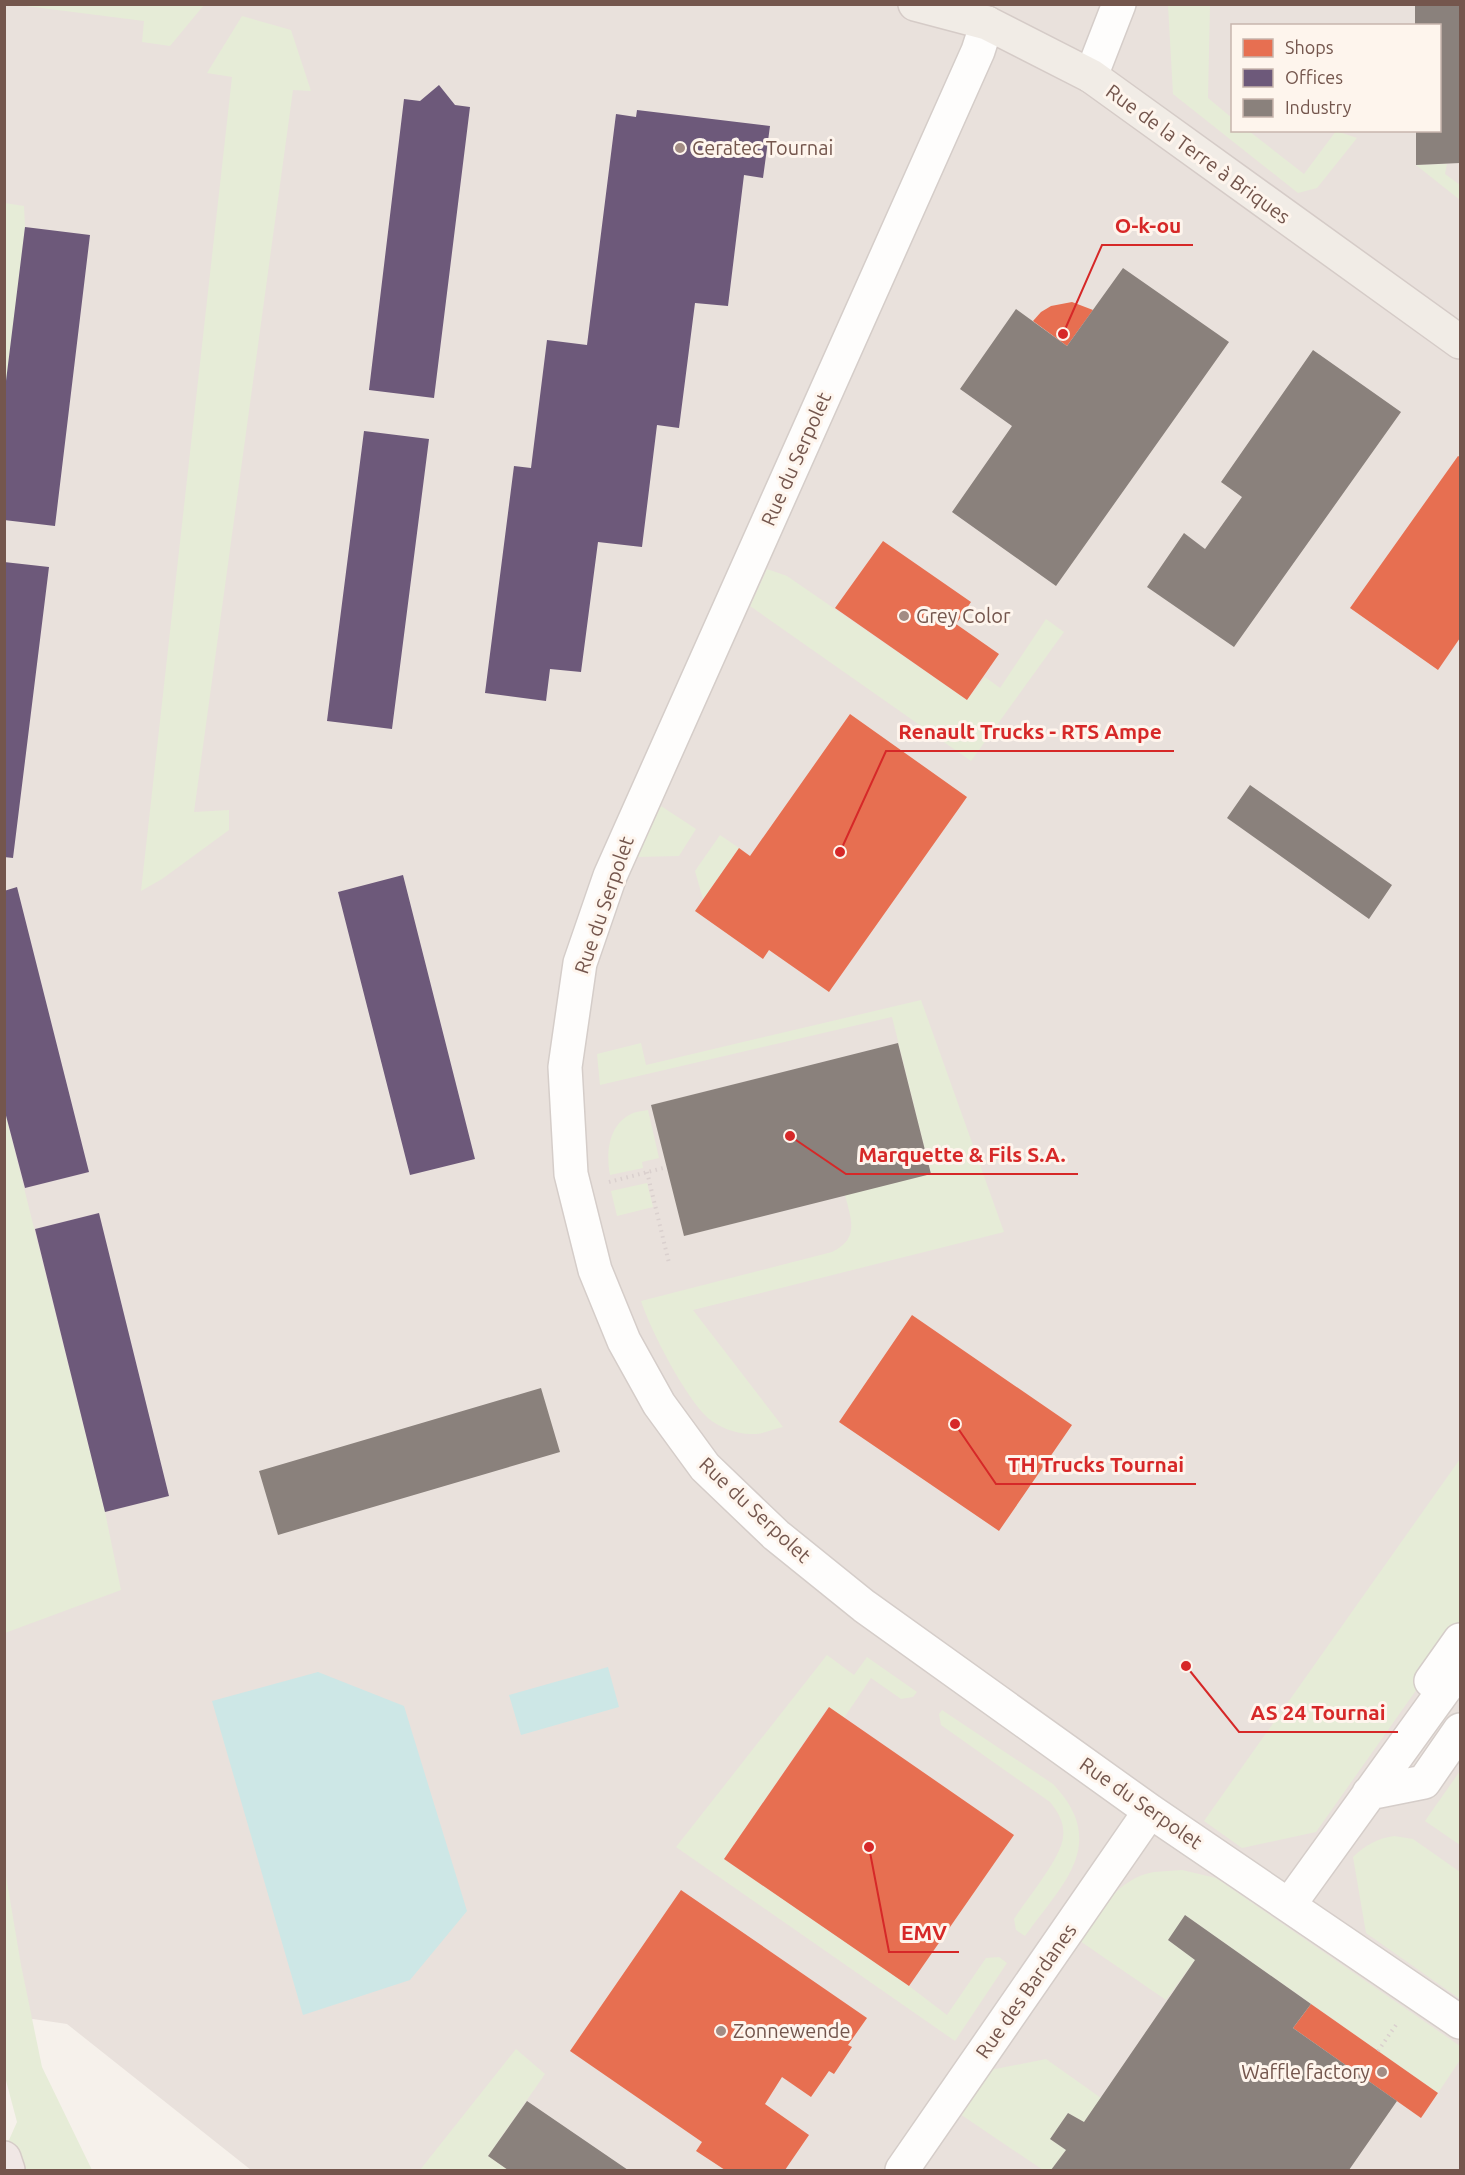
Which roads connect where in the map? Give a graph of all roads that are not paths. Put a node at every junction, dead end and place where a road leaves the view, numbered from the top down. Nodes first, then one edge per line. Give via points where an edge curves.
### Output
1 (915, 4) edge
2 (1119, 4) edge
3 (987, 23) junction
4 (1091, 76) junction
5 (1461, 342) edge
6 (1461, 1640) edge
7 (1461, 1668) edge
8 (1461, 1698) edge
9 (1461, 1730) edge
10 (1461, 1757) edge
11 (1369, 1792) junction
12 (1150, 1811) junction
13 (1290, 1905) junction
14 (1461, 2022) edge
15 (4, 2158) edge
16 (8, 2170) edge
17 (902, 2170) edge

1 - 3 main road, Rue de la Terre à Briques
2 - 4 street
3 - 4 main road, Rue de la Terre à Briques
3 - 12 street, Rue du Serpolet via 610,876 580,963 565,1067 571,1174 595,1270 624,1341 659,1404 705,1467 776,1535 864,1606
4 - 5 main road, Rue de la Terre à Briques
6 - 11 street via 1372,1764
7 - 11 street
8 - 11 street via 1412,1767
9 - 11 street via 1424,1782
10 - 11 street via 1428,1803
11 - 13 street
12 - 13 street, Rue du Serpolet
12 - 17 street, Rue des Bardanes
13 - 14 street, Rue du Serpolet
15 - 16 highway

